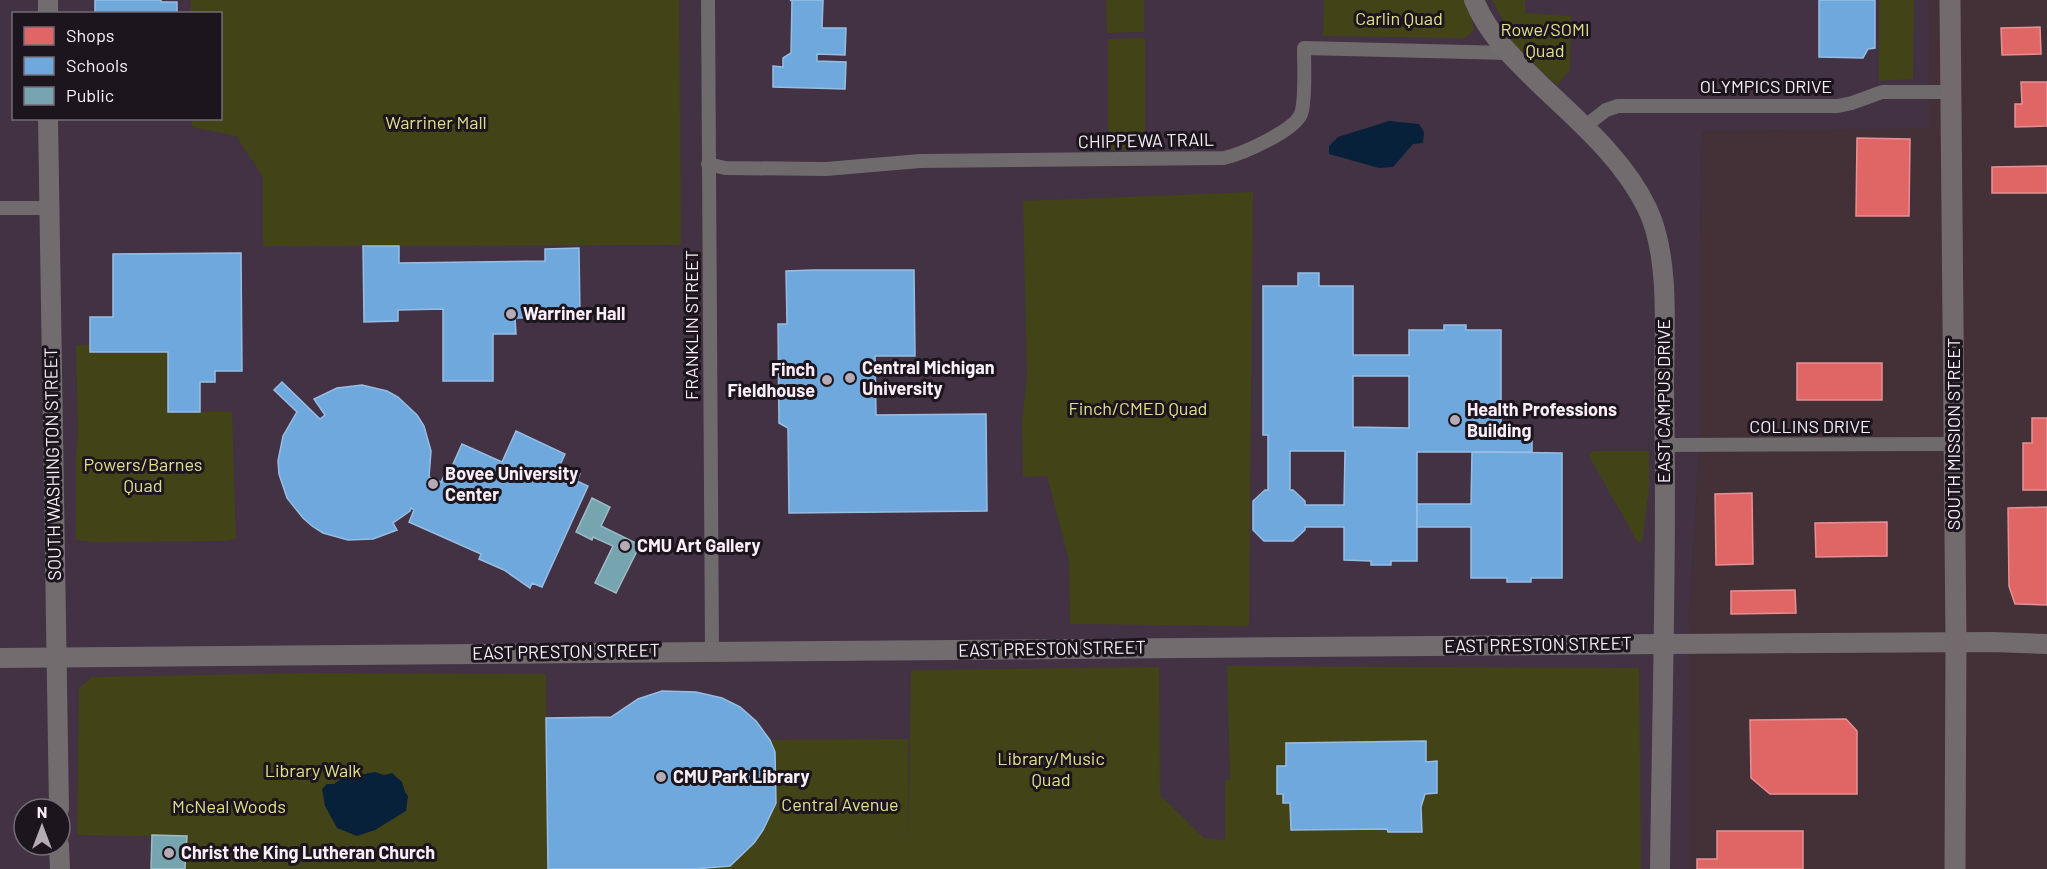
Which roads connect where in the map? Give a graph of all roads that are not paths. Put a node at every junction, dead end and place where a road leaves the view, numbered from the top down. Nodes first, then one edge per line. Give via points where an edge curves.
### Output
1 (708, 0) edge
2 (1474, 0) edge
3 (1950, 0) edge
4 (1509, 54) junction
5 (1952, 92) junction
6 (48, 120) edge
7 (1584, 127) junction
8 (708, 164) junction
9 (0, 208) edge
10 (49, 208) junction
11 (1954, 444) junction
12 (1665, 446) junction
13 (1956, 642) junction
14 (1663, 644) junction
15 (2047, 644) edge
16 (712, 651) junction
17 (56, 657) junction
18 (0, 658) edge
19 (59, 797) edge
20 (1660, 869) edge
21 (1955, 869) edge

1 - 8 street, FRANKLIN STREET
2 - 4 street, EAST CAMPUS DRIVE via 1490,31
3 - 5 main road, SOUTH MISSION STREET
4 - 7 street, EAST CAMPUS DRIVE
4 - 8 street, CHIPPEWA TRAIL via 1304,48 1300,116 1290,127 1224,158 920,161 826,169 725,168
5 - 7 street, OLYMPICS DRIVE via 1882,92 1838,106 1618,106
5 - 11 main road, SOUTH MISSION STREET
6 - 10 street, SOUTH WASHINGTON STREET
7 - 12 street, EAST CAMPUS DRIVE via 1631,181 1648,210 1658,241
8 - 16 street, FRANKLIN STREET
9 - 10 street
10 - 17 street, SOUTH WASHINGTON STREET
11 - 12 street, COLLINS DRIVE
11 - 13 main road, SOUTH MISSION STREET
12 - 14 street, EAST CAMPUS DRIVE
13 - 14 street, EAST PRESTON STREET
13 - 15 street, EAST PRESTON STREET
13 - 21 main road, SOUTH MISSION STREET
14 - 16 street, EAST PRESTON STREET
14 - 20 street, EAST CAMPUS DRIVE
16 - 17 street, EAST PRESTON STREET
17 - 18 street, EAST PRESTON STREET
17 - 19 street, SOUTH WASHINGTON STREET

